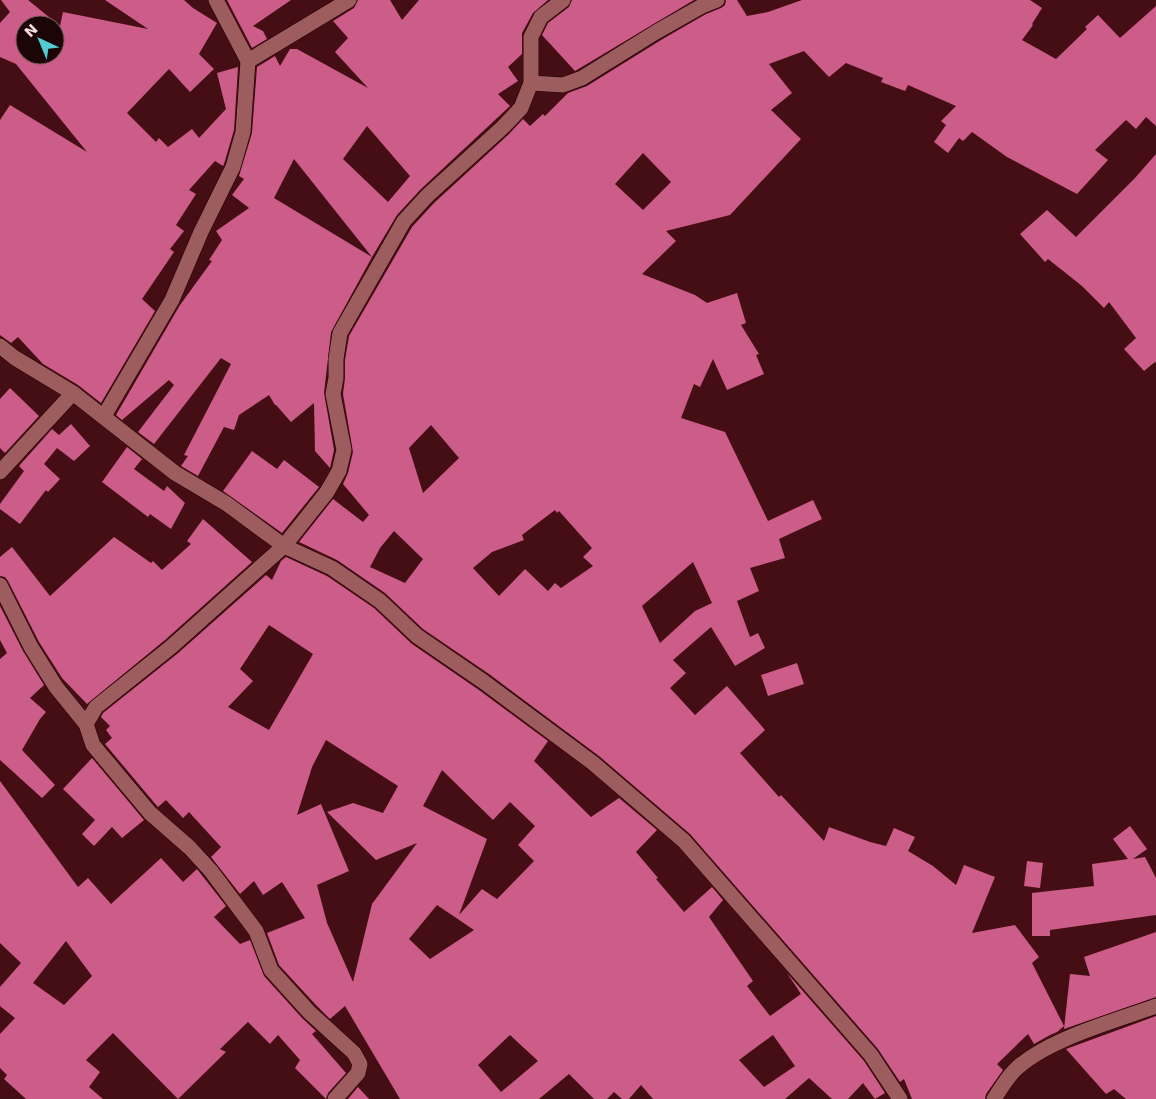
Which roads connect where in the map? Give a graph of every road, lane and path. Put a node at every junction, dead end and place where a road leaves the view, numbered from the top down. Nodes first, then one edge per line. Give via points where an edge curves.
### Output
1 (216, 0) edge
2 (349, 0) edge
3 (563, 0) edge
4 (717, 0) edge
5 (248, 61) junction
6 (531, 82) junction
7 (0, 346) edge
8 (73, 394) junction
9 (104, 416) junction
10 (0, 472) edge
11 (284, 546) junction
12 (0, 585) edge
13 (86, 724) junction
14 (1156, 1006) edge
15 (335, 1099) edge
16 (900, 1099) edge
17 (994, 1099) edge

1 - 5 street
2 - 5 street
3 - 6 street via 541,17 531,37
4 - 6 street via 656,32 582,78 563,85
5 - 9 street via 243,132 233,167 172,300
6 - 11 street via 521,108 504,127 404,221 340,333 333,394 344,450 339,471 327,492
7 - 8 street
8 - 9 street
8 - 10 street
9 - 11 street via 175,472 227,504
11 - 13 street via 171,647 96,707
11 - 16 street via 332,568 380,601 417,636 593,763 684,841 871,1055
12 - 13 street via 31,648 56,687
13 - 15 street via 93,746 150,813 190,848 232,897 256,931 271,970 308,1012 354,1053 360,1064 358,1072
14 - 17 street via 1084,1031 1040,1051 1014,1071

